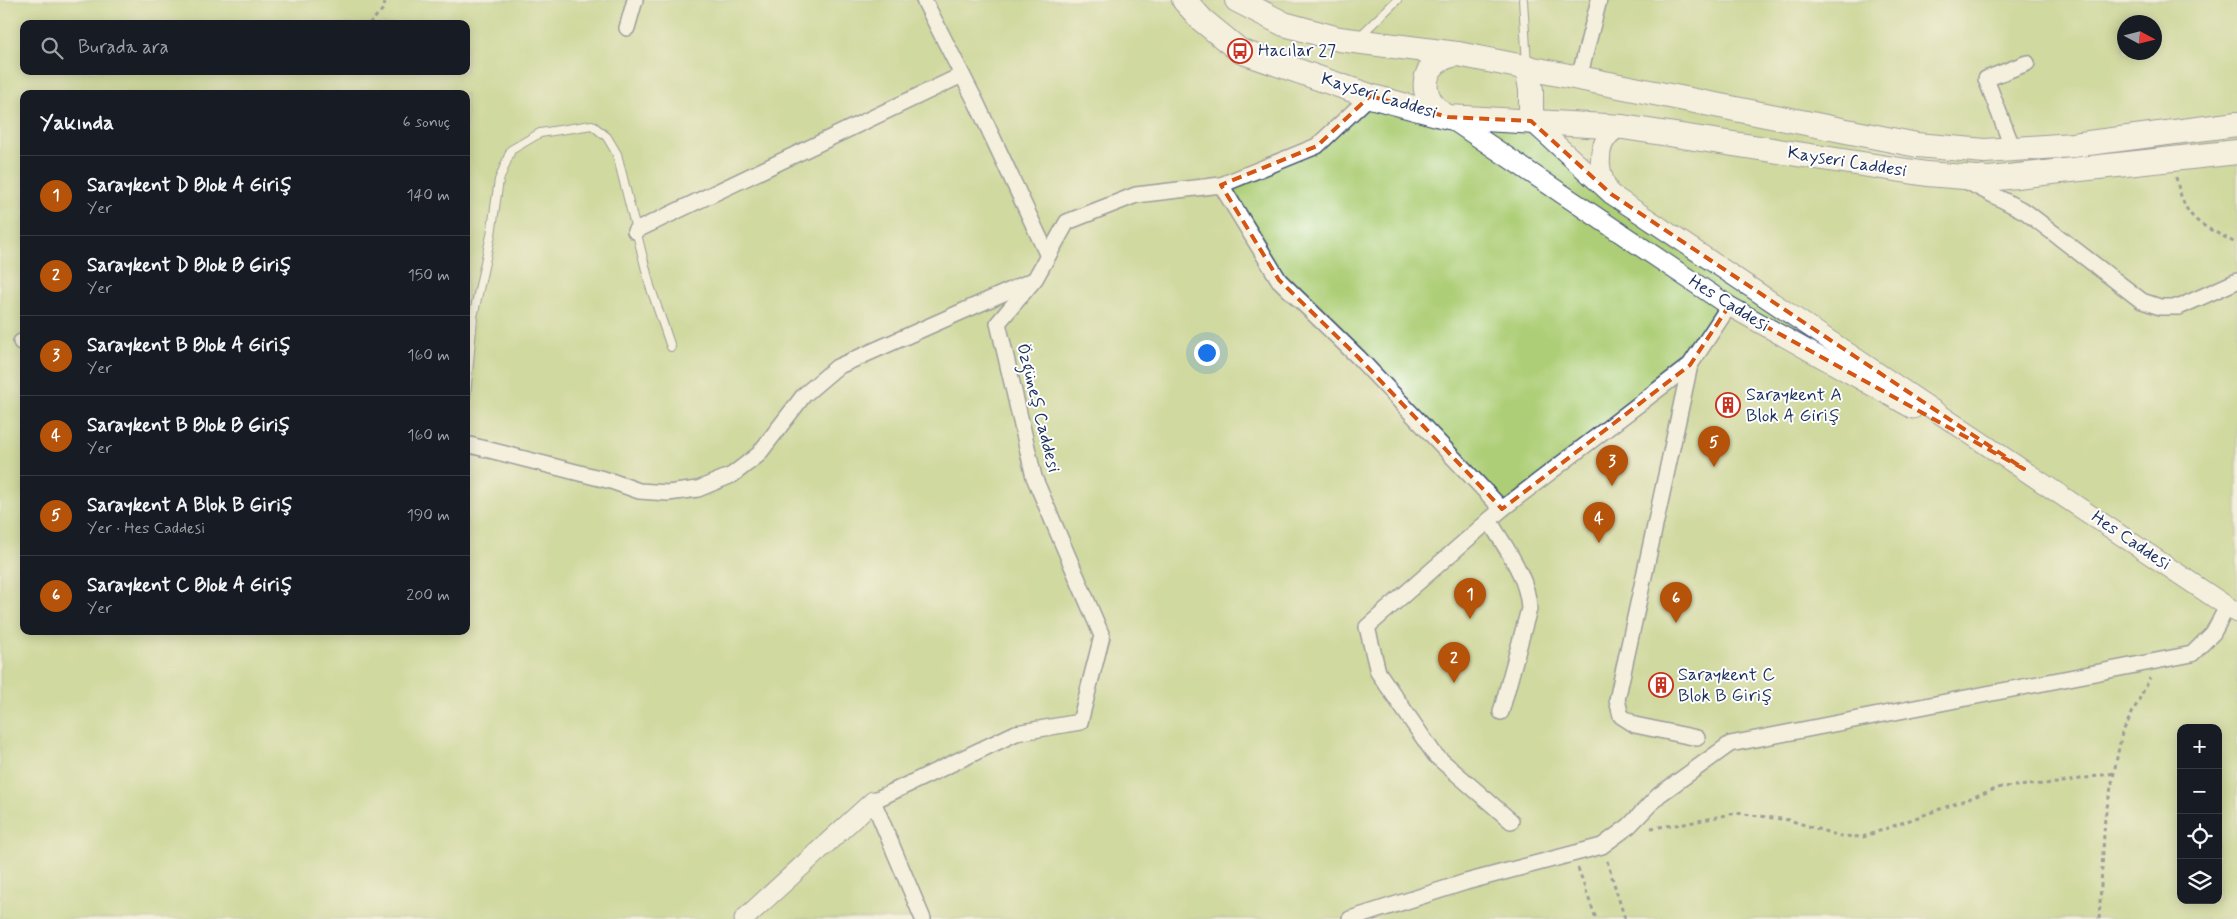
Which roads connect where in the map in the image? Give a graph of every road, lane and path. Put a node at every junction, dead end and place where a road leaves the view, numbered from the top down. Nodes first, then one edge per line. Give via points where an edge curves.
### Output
1 (385, 0) edge
2 (635, 0) edge
3 (924, 0) edge
4 (1184, 0) edge
5 (1237, 0) edge
6 (1397, 0) edge
7 (1523, 0) edge
8 (1599, 0) edge
9 (373, 20) edge
10 (627, 28) dead end
11 (1356, 41) junction
12 (1463, 55) junction
13 (2027, 63) dead end
14 (1527, 67) junction
15 (962, 75) junction
16 (1579, 78) junction
17 (1370, 96) junction
18 (1452, 118) junction
19 (1531, 121) junction
20 (2237, 124) edge
21 (1623, 127) junction
22 (2013, 149) junction
23 (2237, 152) edge
24 (2172, 160) junction
25 (1959, 177) junction
26 (1222, 186) junction
27 (1611, 194) junction
28 (636, 231) junction
29 (2237, 244) edge
30 (1048, 256) junction
31 (1035, 279) junction
32 (2237, 280) edge
33 (1729, 306) junction
34 (672, 347) dead end
35 (470, 351) edge
36 (1690, 365) junction
37 (470, 445) edge
38 (2024, 469) junction
39 (1502, 509) junction
40 (1489, 520) junction
41 (2232, 610) edge
42 (2159, 660) junction
43 (1501, 712) dead end
44 (1697, 738) dead end
45 (2114, 773) junction
46 (873, 802) junction
47 (1511, 821) dead end
48 (1629, 826) junction
49 (1602, 846) junction
50 (1573, 853) junction
51 (744, 919) edge
52 (923, 919) edge
53 (1350, 919) edge
54 (1596, 919) edge
55 (1625, 919) edge
56 (2099, 919) edge

1 - 9 path via 384,8
2 - 10 street
3 - 15 street
4 - 17 main road, Kayseri Caddesi via 1202,20 1240,51
5 - 11 main road, Kayseri Caddesi via 1284,24
6 - 11 lane
7 - 14 lane
8 - 16 street
11 - 12 main road, Kayseri Caddesi
12 - 14 main road, Kayseri Caddesi
12 - 18 main road via 1440,59 1433,64 1426,81 1425,90 1432,107
13 - 22 street via 1986,79
14 - 16 main road, Kayseri Caddesi
14 - 19 main road
15 - 28 street
15 - 30 street
16 - 22 main road, Kayseri Caddesi via 1917,145 1985,151
17 - 18 main road, Kayseri Caddesi
17 - 26 street, Özgüneş Caddesi via 1317,146
18 - 19 main road, Kayseri Caddesi
18 - 33 street, Hes Caddesi
19 - 21 main road, Kayseri Caddesi
19 - 27 street, Hes Caddesi
20 - 22 main road, Kayseri Caddesi via 2073,145
21 - 25 main road, Kayseri Caddesi
21 - 27 street via 1608,135 1600,152 1603,180
23 - 24 main road, Kayseri Caddesi
24 - 25 main road, Kayseri Caddesi via 1989,179
24 - 29 path via 2187,212
25 - 32 street via 2026,212 2142,301 2160,307 2179,307
26 - 30 street, Özgüneş Caddesi via 1136,195 1067,222
26 - 39 street via 1279,280 1358,357
27 - 38 street, Hes Caddesi
28 - 34 lane via 650,286
28 - 35 lane via 617,154 607,137 592,125 540,132 510,150 499,180 473,317
30 - 31 street, Özgüneş Caddesi
31 - 37 street via 837,367 804,395 758,455 732,475 698,489 668,493 639,491
31 - 46 street, Özgüneş Caddesi via 998,323 1034,477 1102,636 1080,722 1016,733
33 - 36 street
33 - 38 street, Hes Caddesi
36 - 39 street
36 - 44 street via 1617,700 1622,716 1635,725
38 - 41 street, Hes Caddesi
39 - 40 street
40 - 43 street via 1523,578 1529,601
40 - 47 street via 1367,626 1378,672 1435,755
41 - 42 street via 2192,654
42 - 45 path via 2122,733
42 - 48 street via 1730,744 1659,795
45 - 48 path via 2058,783 2001,787 1863,837 1840,836 1788,820 1736,813 1657,828
45 - 56 path via 2105,817
46 - 51 street
46 - 52 street
48 - 49 street
49 - 50 street
49 - 55 path
50 - 53 street via 1466,882
50 - 54 path

